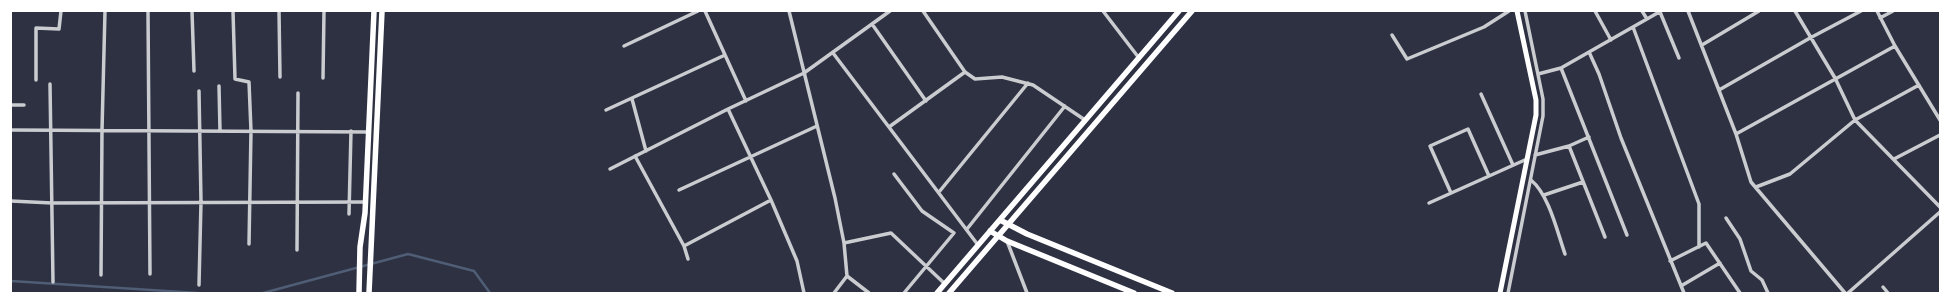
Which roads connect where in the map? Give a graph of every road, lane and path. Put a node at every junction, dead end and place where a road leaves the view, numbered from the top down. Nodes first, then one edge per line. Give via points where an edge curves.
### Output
1 (61, 11) edge
2 (105, 11) edge
3 (148, 11) edge
4 (192, 11) edge
5 (233, 11) edge
6 (279, 11) edge
7 (324, 11) edge
8 (374, 11) edge
9 (382, 11) edge
10 (698, 11) edge
11 (705, 11) edge
12 (789, 11) edge
13 (890, 11) edge
14 (923, 11) edge
15 (1103, 11) edge
16 (1179, 11) edge
17 (1192, 11) edge
18 (1509, 11) edge
19 (1517, 11) edge
20 (1525, 11) edge
21 (1595, 11) edge
22 (1642, 11) edge
23 (1661, 11) edge
24 (1688, 11) edge
25 (1759, 11) edge
26 (1796, 11) edge
27 (1860, 11) edge
28 (1877, 11) edge
29 (1893, 11) edge
30 (1880, 18) junction
31 (1647, 19) junction
32 (872, 24) junction
33 (1633, 27) junction
34 (1392, 35) dead end
35 (1810, 38) junction
36 (1611, 40) junction
37 (1702, 45) junction
38 (624, 46) dead end
39 (1895, 46) junction
40 (1588, 52) junction
41 (833, 53) junction
42 (725, 54) junction
43 (1138, 58) junction
44 (1679, 58) dead end
45 (1561, 68) junction
46 (194, 71) dead end
47 (965, 72) junction
48 (804, 73) junction
49 (1538, 74) junction
50 (280, 77) dead end
51 (323, 78) dead end
52 (1835, 78) junction
53 (36, 80) dead end
54 (1028, 83) junction
55 (50, 84) dead end
56 (1919, 85) junction
57 (219, 86) dead end
58 (1719, 90) junction
59 (199, 91) dead end
60 (298, 93) dead end
61 (1481, 94) dead end
62 (632, 99) junction
63 (746, 101) junction
64 (926, 101) junction
65 (11, 105) edge
66 (24, 105) dead end
67 (1065, 106) junction
68 (728, 109) junction
69 (606, 110) dead end
70 (1086, 120) junction
71 (1855, 120) junction
72 (1940, 120) edge
73 (817, 126) junction
74 (889, 127) junction
75 (11, 130) edge
76 (51, 130) junction
77 (102, 130) junction
78 (149, 130) junction
79 (199, 131) junction
80 (220, 131) junction
81 (251, 131) junction
82 (298, 131) junction
83 (351, 132) junction
84 (369, 132) junction
85 (1736, 134) junction
86 (1940, 135) edge
87 (1589, 137) junction
88 (1569, 146) junction
89 (646, 151) junction
90 (1536, 155) junction
91 (635, 156) junction
92 (750, 156) junction
93 (1527, 158) junction
94 (1894, 159) junction
95 (1513, 165) junction
96 (610, 169) dead end
97 (894, 174) dead end
98 (1489, 176) junction
99 (1532, 180) junction
100 (1583, 182) junction
101 (1756, 187) junction
102 (679, 190) dead end
103 (939, 192) junction
104 (1451, 193) junction
105 (1544, 195) junction
106 (771, 200) junction
107 (11, 201) edge
108 (150, 202) junction
109 (200, 202) junction
110 (249, 202) junction
111 (298, 202) junction
112 (349, 202) junction
113 (365, 202) junction
114 (52, 203) junction
115 (101, 203) junction
116 (1429, 203) dead end
117 (1940, 207) edge
118 (1940, 212) edge
119 (349, 214) dead end
120 (1726, 218) dead end
121 (1000, 220) junction
122 (1009, 224) junction
123 (967, 229) junction
124 (990, 231) junction
125 (1627, 235) dead end
126 (998, 236) junction
127 (1605, 237) dead end
128 (1007, 241) junction
129 (844, 243) junction
130 (249, 244) dead end
131 (978, 245) junction
132 (684, 246) junction
133 (1699, 247) junction
134 (297, 250) dead end
135 (1565, 254) dead end
136 (688, 258) dead end
137 (1670, 261) junction
138 (1720, 263) junction
139 (926, 266) junction
140 (150, 274) dead end
141 (101, 275) dead end
142 (847, 276) junction
143 (53, 282) dead end
144 (945, 284) junction
145 (199, 285) dead end
146 (1681, 286) junction
147 (1882, 287) dead end
148 (359, 291) edge
149 (369, 291) edge
150 (804, 293) edge
151 (834, 293) edge
152 (869, 293) edge
153 (904, 293) edge
154 (937, 293) edge
155 (948, 293) edge
156 (1027, 293) edge
157 (1134, 293) edge
158 (1172, 293) edge
159 (1500, 293) edge
160 (1508, 293) edge
161 (1684, 293) edge
162 (1740, 293) edge
163 (1768, 293) edge
164 (1847, 293) edge
165 (1888, 293) edge

1 - 53 street via 59,29 36,28
2 - 77 street
3 - 78 street
4 - 46 street
5 - 81 street via 236,79 249,82
6 - 50 street
7 - 51 street
8 - 84 main road
9 - 149 main road
10 - 38 street
11 - 42 street
12 - 48 street
13 - 32 street
14 - 47 street
15 - 43 street
16 - 43 main road
17 - 122 main road
18 - 34 street via 1484,27 1407,59
19 - 93 main road via 1536,100 1536,115
20 - 49 street
21 - 36 street
22 - 31 street
23 - 31 street
23 - 44 street
24 - 37 street
25 - 37 street
26 - 35 street
27 - 35 street
28 - 30 street
29 - 30 street
30 - 39 street
31 - 33 street
32 - 41 street
32 - 64 street
33 - 36 street
33 - 133 street via 1699,204
35 - 52 street
35 - 58 street
36 - 40 street
37 - 58 street
39 - 52 street
39 - 56 street
40 - 45 street
40 - 137 street via 1599,74 1621,138
41 - 48 street
41 - 74 street
42 - 62 street
42 - 63 street
43 - 70 main road
45 - 49 street
45 - 87 street
47 - 54 street via 976,79 1002,77
47 - 64 street
48 - 63 street
48 - 73 street
49 - 90 street via 1544,99
52 - 71 street
52 - 85 street
54 - 67 street
54 - 103 street
55 - 76 street
56 - 71 street
56 - 72 street
57 - 80 street
58 - 85 street
59 - 79 street
60 - 82 street
61 - 95 street
62 - 69 street
62 - 89 street
63 - 68 street
64 - 74 street
65 - 66 street
67 - 70 street
67 - 123 street
68 - 89 street
68 - 92 street
70 - 121 main road
71 - 94 street
71 - 101 street via 1790,174
73 - 92 street
73 - 129 street
74 - 103 street
75 - 76 street
76 - 77 street
76 - 114 street
77 - 78 street
77 - 115 street
78 - 79 street
78 - 108 street
79 - 80 street
79 - 109 street
80 - 81 street
81 - 82 street
81 - 110 street
82 - 83 street
82 - 111 street
83 - 84 street
83 - 112 street
84 - 113 main road
85 - 101 street via 1751,182
86 - 94 street
87 - 88 street
87 - 125 street
88 - 90 street
88 - 100 street
89 - 91 street
90 - 99 street
91 - 96 street
91 - 132 street
92 - 102 street
92 - 106 street
93 - 95 street
93 - 159 main road
94 - 117 street
95 - 98 street
97 - 139 street via 922,211 954,233
98 - 104 street
98 - 104 street via 1468,129 1430,146
99 - 105 street
99 - 160 street
100 - 105 street
100 - 127 street
101 - 164 street
103 - 123 street
104 - 116 street
105 - 135 street
106 - 132 street
106 - 150 street via 797,261
107 - 114 street
108 - 109 street
108 - 115 street
108 - 140 street
109 - 110 street
109 - 145 street
110 - 111 street
110 - 130 street
111 - 112 street
111 - 134 street
112 - 113 street
112 - 119 street
113 - 148 main road
114 - 115 street
114 - 143 street
115 - 141 street
118 - 164 street
120 - 163 street via 1740,239 1751,271 1762,280
121 - 122 main road
121 - 124 main road
122 - 126 main road
122 - 158 main road
123 - 131 street
124 - 126 main road
124 - 131 main road
126 - 128 main road
126 - 155 main road
128 - 156 street
128 - 157 main road
129 - 139 street via 891,234
129 - 142 street
131 - 144 main road
132 - 136 street
133 - 137 street
133 - 138 street via 1706,243
137 - 146 street
138 - 146 street
138 - 162 street
139 - 144 street
139 - 153 street
142 - 151 street
142 - 152 street
144 - 154 main road
146 - 161 street
147 - 165 street

